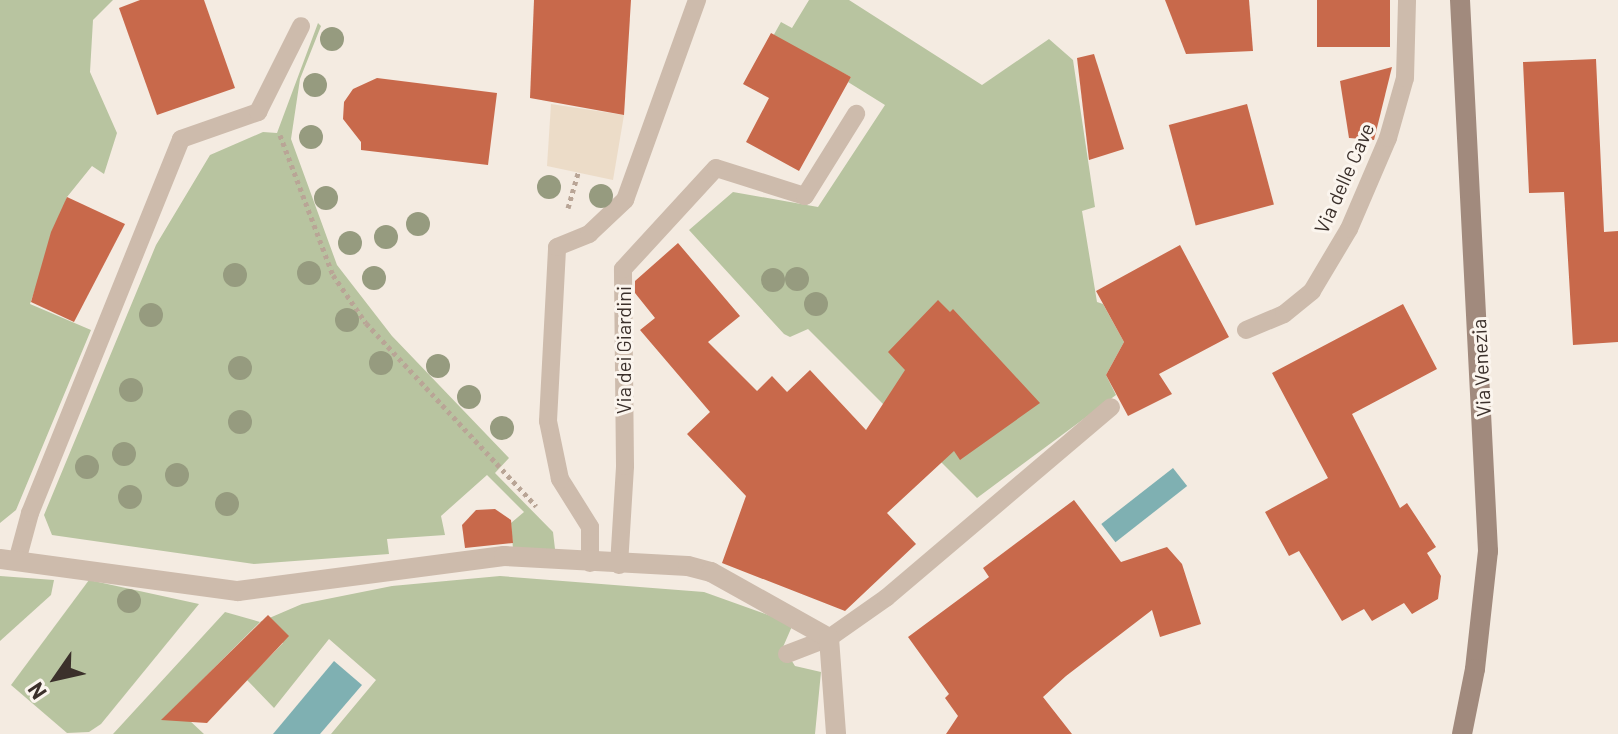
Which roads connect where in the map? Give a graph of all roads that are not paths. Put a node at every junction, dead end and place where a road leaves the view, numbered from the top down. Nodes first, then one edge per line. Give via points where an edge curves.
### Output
1 (697, 0) edge
2 (1407, 0) edge
3 (1460, 0) edge
4 (301, 26) dead end
5 (856, 114) dead end
6 (1246, 330) dead end
7 (1111, 407) dead end
8 (8, 560) edge
9 (590, 563) junction
10 (619, 565) junction
11 (829, 638) junction
12 (787, 654) dead end
13 (836, 734) edge
14 (1462, 734) edge

1 - 9 lane via 625,200 589,234 557,247 548,421 560,479 590,527
2 - 6 lane, Via delle Cave via 1405,78 1388,138 1349,229 1312,291 1284,314
3 - 14 main road, Via Venezia via 1488,551
4 - 8 lane via 258,112 181,139
5 - 10 lane, Via dei Giardini via 805,196 716,168 623,269 625,466
7 - 11 lane via 886,598
8 - 9 street via 238,591 504,556
9 - 10 street
10 - 11 street via 711,572
11 - 12 lane
11 - 13 street

